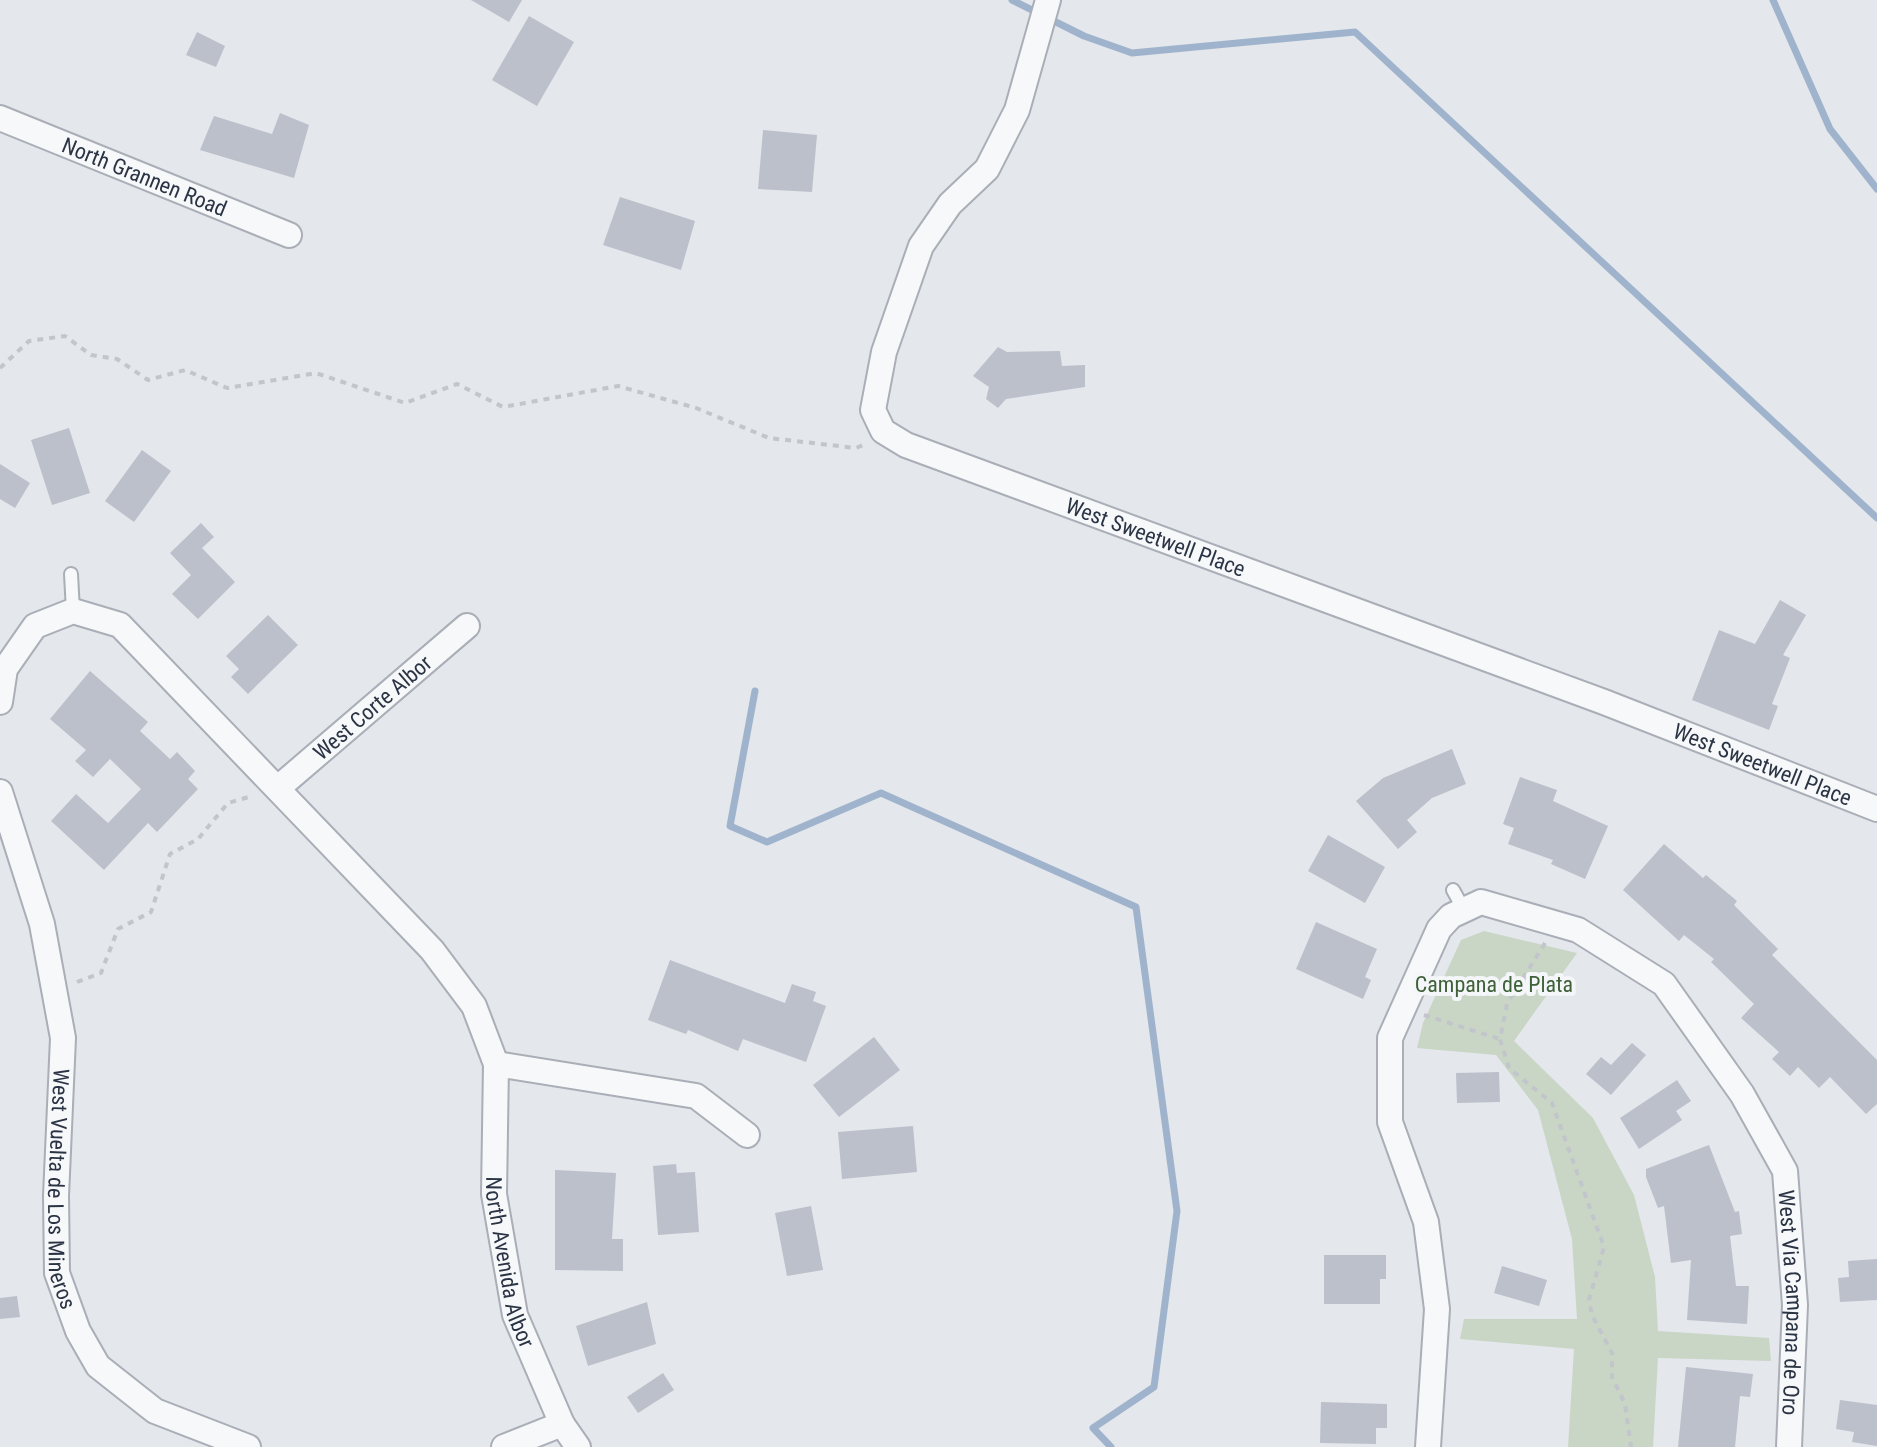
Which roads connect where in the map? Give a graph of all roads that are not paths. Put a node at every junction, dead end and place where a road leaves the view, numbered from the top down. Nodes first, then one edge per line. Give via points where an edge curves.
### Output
1 (1048, 0) edge
2 (0, 118) edge
3 (289, 235) dead end
4 (71, 574) dead end
5 (73, 611) junction
6 (467, 626) dead end
7 (0, 702) edge
8 (278, 788) junction
9 (0, 792) edge
10 (1877, 809) edge
11 (496, 1064) junction
12 (747, 1135) dead end
13 (562, 1424) junction
14 (248, 1447) edge
15 (504, 1447) edge
16 (578, 1447) edge
17 (1428, 1447) edge
18 (1789, 1447) edge

1 - 10 street, West Sweetwell Place via 1017,110 987,169 950,204 921,246 881,367 873,410 888,435
2 - 3 street, North Grannen Road
4 - 5 lane
5 - 7 street via 35,626 5,669
5 - 8 street via 120,625
6 - 8 street, West Corte Albor
8 - 11 street via 432,950 474,1006
9 - 14 street, West Vuelta de Los Mineros via 42,924 63,1038 57,1273 78,1331 98,1366 155,1411
11 - 12 street via 696,1096
11 - 13 street, North Avenida Albor via 494,1194 515,1315
13 - 15 street
13 - 16 street, North Avenida Albor
17 - 18 street, West Via Campana de Oro via 1437,1309 1426,1222 1390,1122 1390,1038 1458,899 1578,930 1664,984 1742,1094 1785,1171 1795,1305

